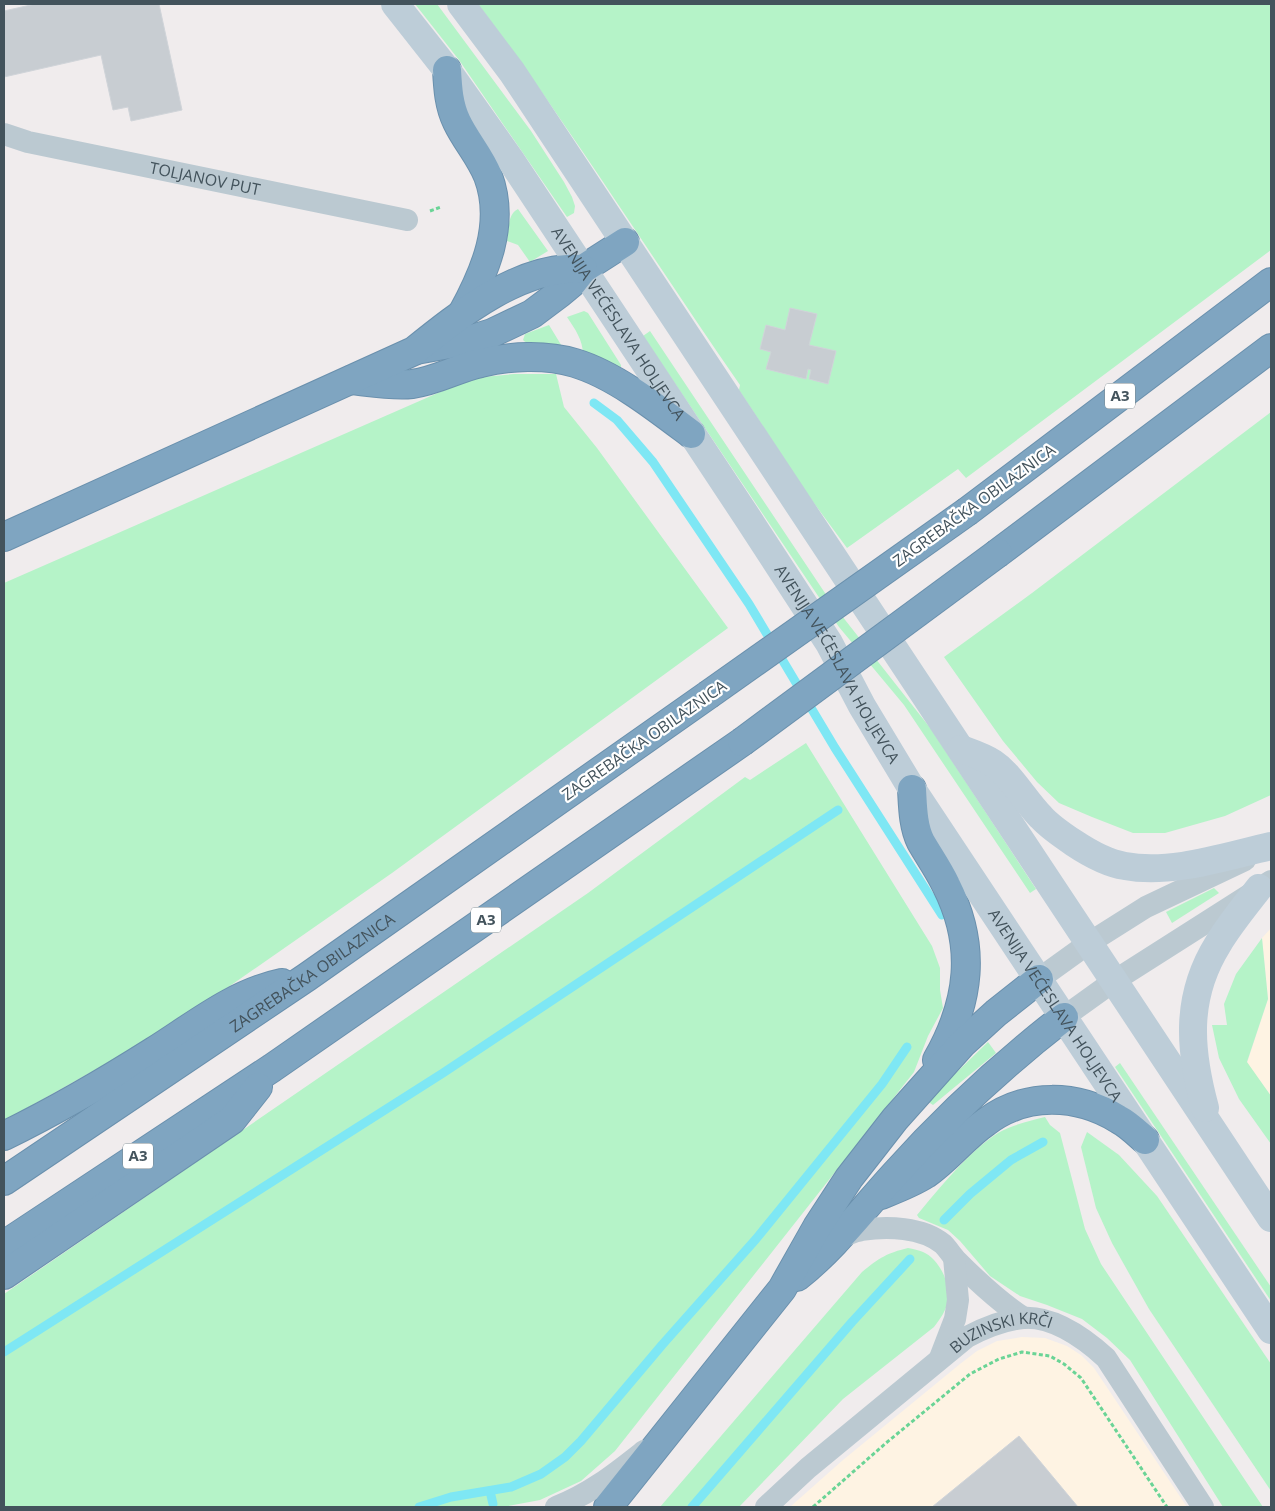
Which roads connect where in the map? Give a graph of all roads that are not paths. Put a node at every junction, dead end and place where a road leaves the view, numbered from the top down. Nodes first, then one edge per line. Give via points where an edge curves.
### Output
1 (395, 4) edge
2 (461, 4) edge
3 (447, 70) junction
4 (4, 134) edge
5 (407, 220) dead end
6 (625, 242) junction
7 (583, 269) junction
8 (1271, 282) edge
9 (461, 315) junction
10 (1271, 348) edge
11 (414, 351) junction
12 (349, 380) junction
13 (691, 434) junction
14 (4, 537) edge
15 (961, 749) junction
16 (912, 789) junction
17 (1271, 847) edge
18 (1265, 884) edge
19 (1089, 943) junction
20 (307, 977) junction
21 (1039, 980) junction
22 (1114, 981) junction
23 (1064, 1017) junction
24 (272, 1068) junction
25 (920, 1090) junction
26 (1210, 1126) junction
27 (4, 1136) edge
28 (1145, 1140) junction
29 (4, 1181) edge
30 (873, 1199) junction
31 (1271, 1218) edge
32 (840, 1237) junction
33 (4, 1245) edge
34 (954, 1258) junction
35 (4, 1275) edge
36 (782, 1289) junction
37 (1024, 1318) junction
38 (1271, 1330) edge
39 (939, 1360) junction
40 (666, 1433) junction
41 (610, 1506) edge
42 (556, 1507) edge
43 (766, 1507) edge
44 (1203, 1507) edge

1 - 3 main road, AVENIJA VEĆESLAVA HOLJEVCA
2 - 6 main road via 512,72
3 - 7 main road, AVENIJA VEĆESLAVA HOLJEVCA
3 - 9 highway via 448,95 457,122 488,176 494,204 494,227 484,271
4 - 5 street, TOLJANOV PUT via 28,142
6 - 7 highway
6 - 15 main road
7 - 9 highway via 555,270 530,277
7 - 11 highway via 560,293 492,333
7 - 13 main road, AVENIJA VEĆESLAVA HOLJEVCA
8 - 20 highway, ZAGREBAČKA OBILAZNICA / A3, bridge via 968,511
9 - 11 highway
10 - 24 highway, A3, bridge via 742,742
11 - 12 highway
12 - 13 highway via 411,384 504,358 555,359 573,362 611,380 652,404
12 - 14 highway
13 - 16 main road, AVENIJA VEĆESLAVA HOLJEVCA via 808,609
15 - 17 main road via 993,763 1042,819 1091,854 1108,861 1150,869 1181,866
15 - 19 main road
16 - 21 main road, AVENIJA VEĆESLAVA HOLJEVCA
16 - 25 highway via 920,840 956,904 967,961 957,1016 946,1044
17 - 19 street via 1146,907
18 - 22 street
18 - 26 main road via 1217,945 1202,976 1192,1014 1192,1039
19 - 21 street
19 - 22 main road
20 - 27 highway via 272,985 238,998 119,1073
20 - 29 highway, ZAGREBAČKA OBILAZNICA / A3
21 - 23 main road, AVENIJA VEĆESLAVA HOLJEVCA
21 - 25 highway via 962,1044
22 - 23 street
22 - 26 main road
23 - 28 main road, AVENIJA VEĆESLAVA HOLJEVCA
23 - 30 highway via 1014,1056 953,1112
24 - 33 highway, A3
24 - 35 highway via 232,1120
25 - 36 highway via 849,1178
26 - 31 main road
28 - 30 highway via 1120,1120 1080,1102 1047,1099 1025,1103 987,1121 925,1175
28 - 38 main road, AVENIJA VEĆESLAVA HOLJEVCA
30 - 32 highway
32 - 34 street via 861,1230 923,1233 944,1245
32 - 36 highway via 813,1265
34 - 37 street via 987,1290
34 - 39 street via 958,1300 955,1319
36 - 40 highway
37 - 39 street, BUZINSKI KRČI via 986,1327 968,1336
37 - 44 street, BUZINSKI KRČI via 1045,1321 1071,1332 1089,1342 1106,1358
39 - 43 street, BUZINSKI KRČI via 808,1468
40 - 41 highway
40 - 42 street via 606,1481 575,1500

